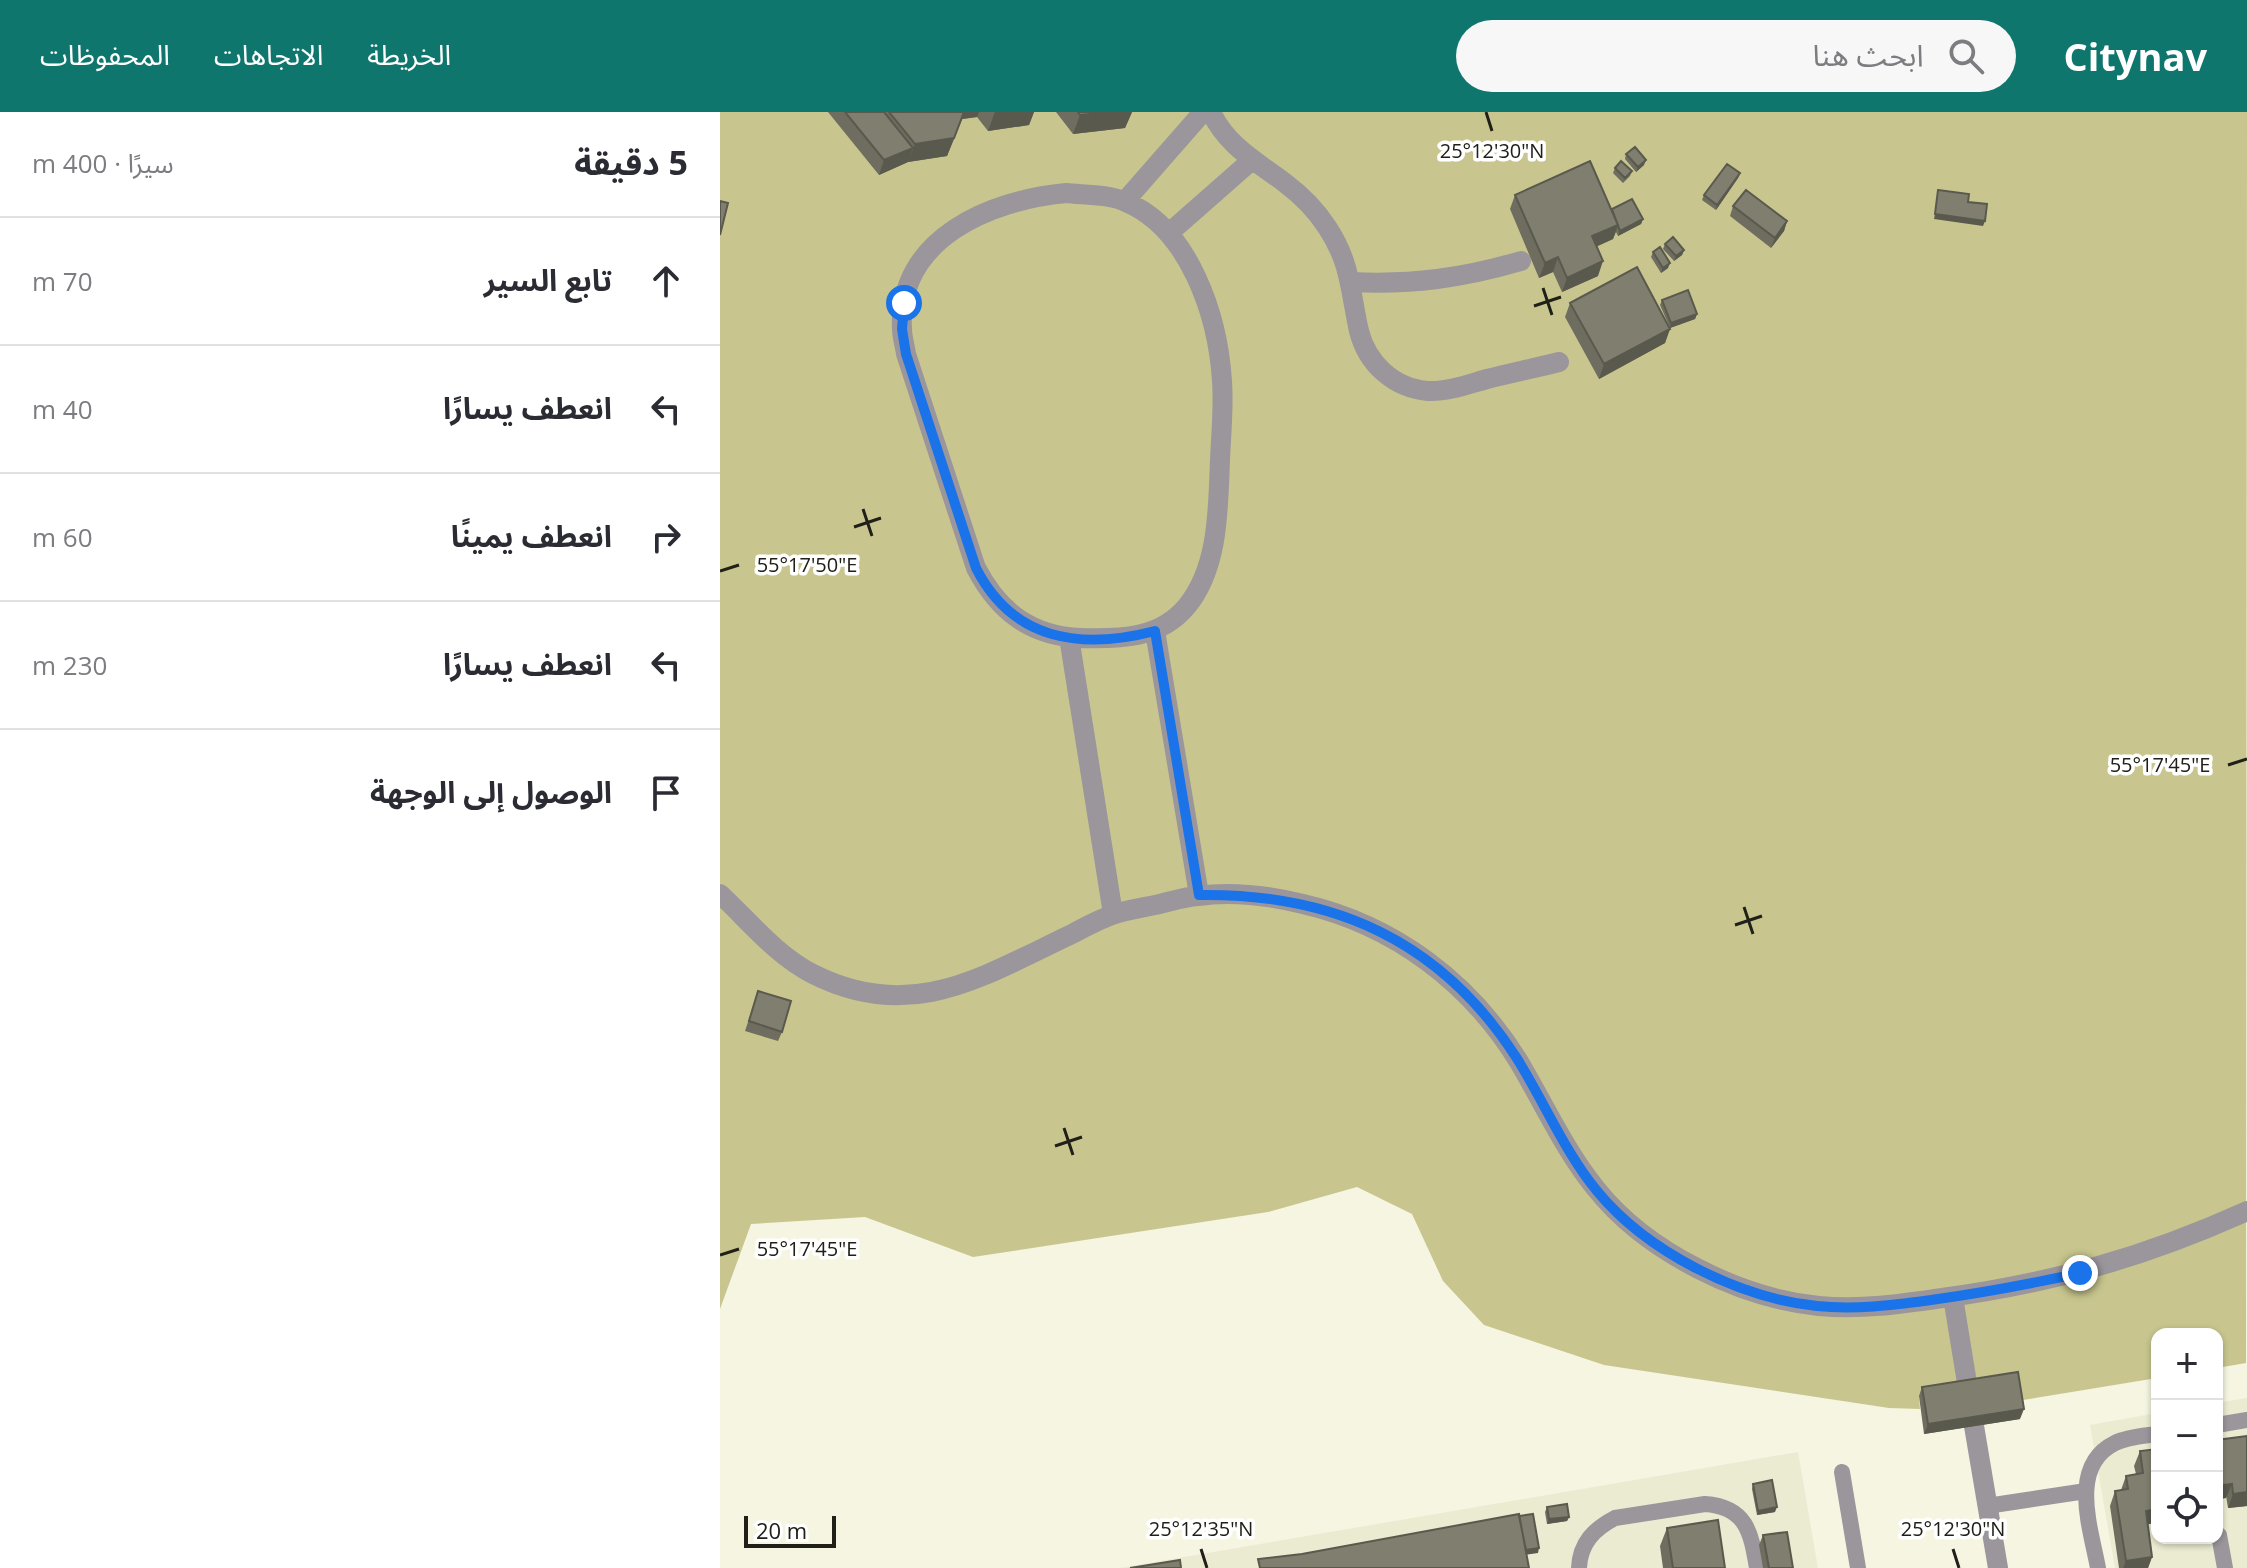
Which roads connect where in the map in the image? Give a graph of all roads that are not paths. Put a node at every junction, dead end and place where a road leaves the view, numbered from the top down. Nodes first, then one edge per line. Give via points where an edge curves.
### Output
1 (1203, 112) edge
2 (1211, 112) edge
3 (1252, 160) junction
4 (1125, 201) junction
5 (1169, 233) junction
6 (1521, 261) dead end
7 (1351, 282) junction
8 (1559, 362) dead end
9 (1155, 631) junction
10 (1069, 637) junction
11 (720, 894) edge
12 (1199, 895) junction
13 (1113, 914) junction
14 (2247, 1211) edge
15 (1953, 1297) junction
16 (1968, 1389) edge
17 (2247, 1420) edge
18 (2223, 1424) edge
19 (1974, 1426) edge
20 (2151, 1435) edge
21 (1842, 1472) dead end
22 (2086, 1491) junction
23 (1987, 1506) junction
24 (2221, 1544) edge
25 (1579, 1568) edge
26 (1757, 1568) edge
27 (1858, 1568) edge
28 (1998, 1568) edge
29 (2098, 1568) edge
30 (2225, 1568) edge

1 - 4 street
2 - 3 street via 1226,137
3 - 5 street
3 - 7 street via 1309,203 1342,254
4 - 5 street
4 - 10 street via 1066,193 1037,196 961,224 923,257 904,303 906,354 976,568 1013,616
5 - 9 street via 1193,270 1218,344 1218,517 1198,589 1187,606
6 - 7 street via 1455,278
7 - 8 street via 1366,351 1392,380 1410,388 1449,389
9 - 10 street via 1110,639
9 - 12 street
10 - 13 street
11 - 13 street via 785,956 812,973 872,994 905,996 968,983
12 - 13 street
12 - 15 street via 1267,898 1334,912 1397,939 1424,958 1496,1029 1598,1192 1641,1234 1681,1260 1746,1289 1815,1306 1886,1306
14 - 15 street via 2080,1273
15 - 16 street
17 - 18 lane
19 - 23 street
20 - 22 lane via 2103,1451 2087,1476
21 - 27 lane
22 - 23 lane
22 - 29 lane
23 - 28 street
24 - 30 lane
25 - 26 lane via 1583,1547 1602,1525 1627,1515 1705,1504 1730,1509 1740,1517 1752,1539

